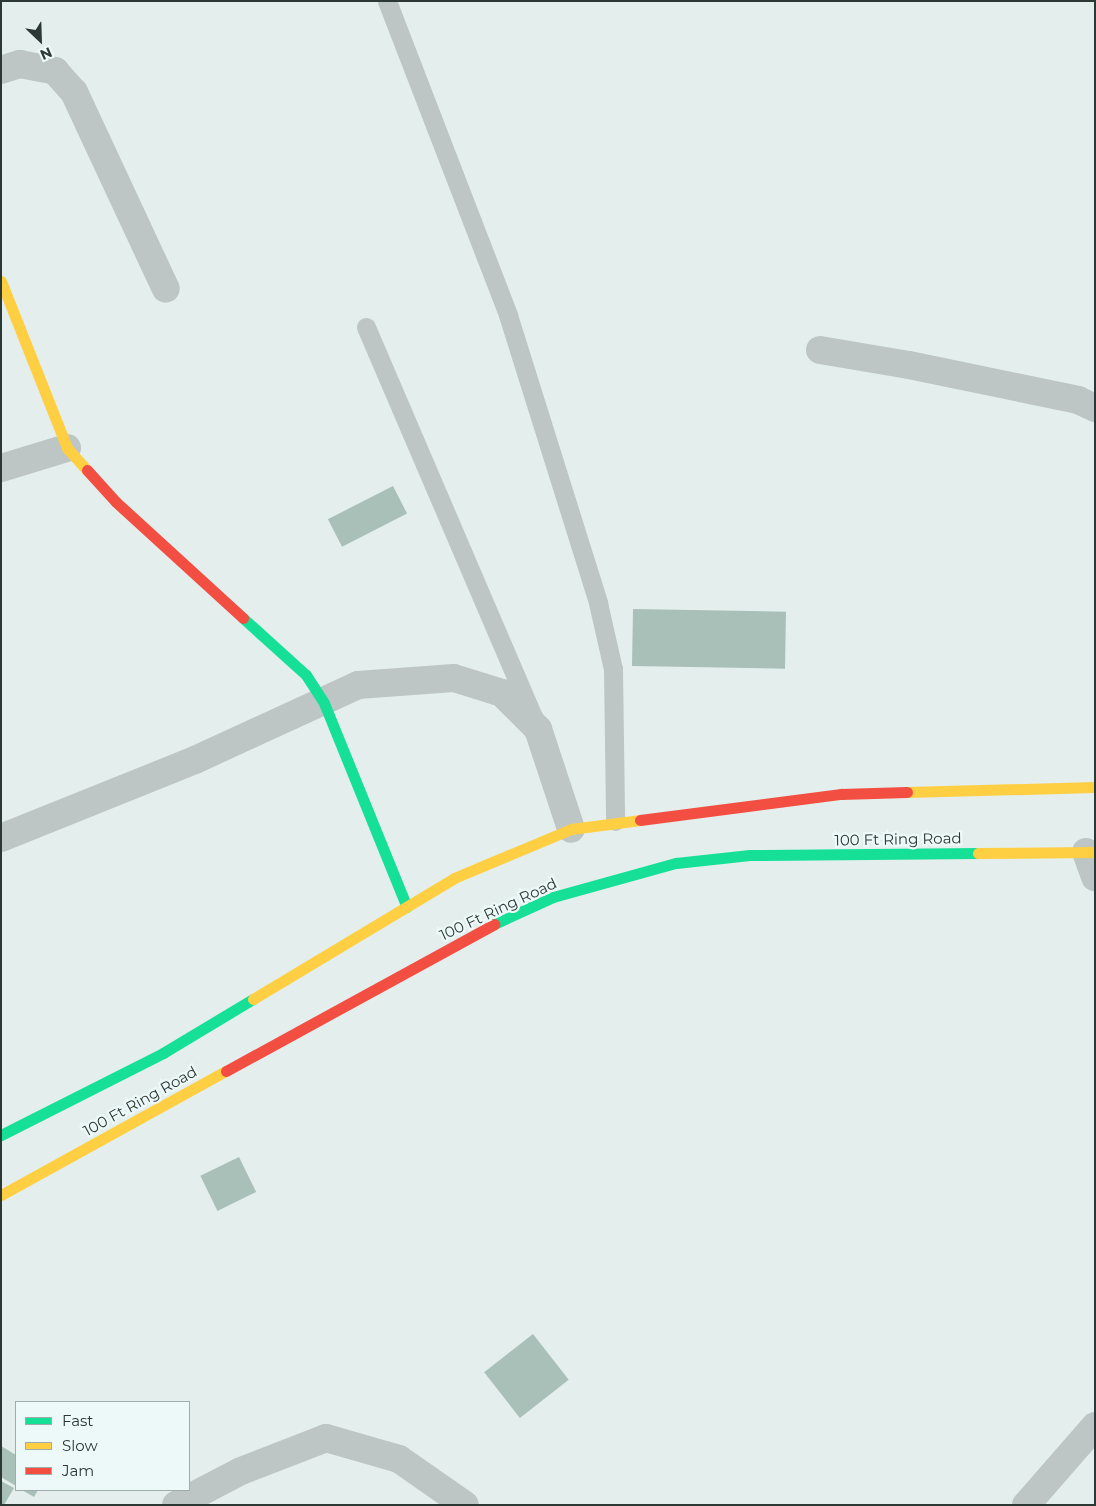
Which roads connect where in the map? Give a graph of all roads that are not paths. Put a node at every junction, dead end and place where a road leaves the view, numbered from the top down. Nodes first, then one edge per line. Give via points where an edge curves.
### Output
1 (387, 1) edge
2 (1, 70) edge
3 (1, 281) edge
4 (166, 289) dead end
5 (366, 327) dead end
6 (820, 350) dead end
7 (1095, 408) edge
8 (67, 448) junction
9 (1, 468) edge
10 (324, 703) junction
11 (538, 729) junction
12 (1095, 787) edge
13 (615, 821) junction
14 (571, 829) junction
15 (1, 838) edge
16 (1092, 860) edge
17 (407, 907) junction
18 (1, 1135) edge
19 (1, 1195) edge
20 (1095, 1426) edge
21 (176, 1505) edge
22 (465, 1505) edge
23 (1026, 1505) edge

1 - 13 lane via 508,315 598,604 613,669
2 - 4 street via 20,64 55,71 74,92
3 - 8 main road
5 - 11 lane
6 - 7 street via 1068,398
8 - 9 street
8 - 10 main road via 116,502 306,675
10 - 11 street via 358,685 454,678 502,693
10 - 15 street via 195,760
10 - 17 main road
11 - 14 street
12 - 13 main road, 100 Ft Ring Road via 841,794
13 - 14 main road, 100 Ft Ring Road
14 - 17 main road, 100 Ft Ring Road via 454,878
16 - 19 main road, 100 Ft Ring Road via 750,855 676,863 553,897 477,932
17 - 18 main road, 100 Ft Ring Road via 162,1053
20 - 23 street
21 - 22 street via 241,1471 326,1438 399,1459

